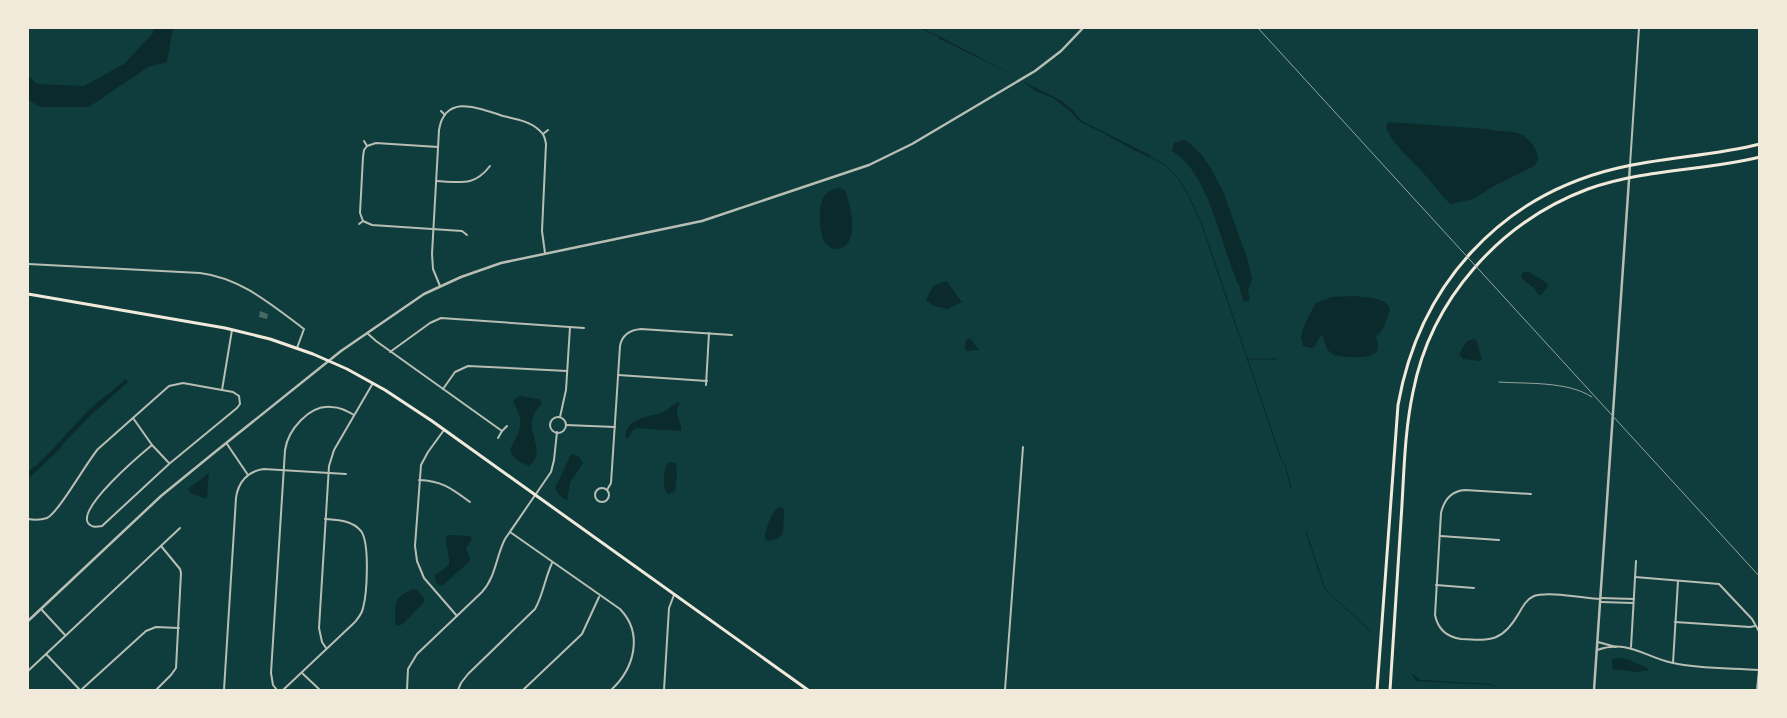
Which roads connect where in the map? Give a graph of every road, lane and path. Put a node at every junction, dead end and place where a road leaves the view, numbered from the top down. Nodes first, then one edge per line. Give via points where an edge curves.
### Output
1 (1083, 28) edge
2 (1639, 28) edge
3 (441, 111) dead end
4 (445, 115) junction
5 (548, 130) dead end
6 (543, 134) junction
7 (364, 141) dead end
8 (1760, 144) edge
9 (367, 146) junction
10 (438, 147) junction
11 (1760, 157) edge
12 (1630, 165) junction
13 (490, 166) dead end
14 (1629, 178) junction
15 (436, 181) junction
16 (363, 221) junction
17 (358, 224) dead end
18 (433, 229) junction
19 (468, 235) dead end
20 (545, 253) junction
21 (28, 264) edge
22 (440, 286) junction
23 (28, 294) edge
24 (570, 327) junction
25 (584, 328) dead end
26 (232, 330) junction
27 (367, 333) junction
28 (709, 334) junction
29 (732, 335) dead end
30 (297, 348) junction
31 (390, 352) junction
32 (329, 360) junction
33 (567, 371) junction
34 (618, 375) junction
35 (707, 381) junction
36 (373, 383) junction
37 (706, 385) dead end
38 (442, 389) junction
39 (222, 390) junction
40 (354, 415) junction
41 (560, 417) junction
42 (133, 418) junction
43 (566, 425) junction
44 (507, 426) dead end
45 (615, 427) junction
46 (444, 430) junction
47 (502, 431) junction
48 (557, 432) junction
49 (498, 438) dead end
50 (226, 442) junction
51 (152, 445) junction
52 (1023, 447) dead end
53 (169, 464) junction
54 (284, 470) junction
55 (328, 472) junction
56 (346, 474) dead end
57 (248, 475) junction
58 (420, 480) junction
59 (607, 490) junction
60 (1531, 494) dead end
61 (535, 495) junction
62 (470, 502) dead end
63 (325, 519) junction
64 (28, 520) edge
65 (180, 528) dead end
66 (510, 532) junction
67 (1440, 536) junction
68 (1499, 540) dead end
69 (161, 546) junction
70 (1636, 561) dead end
71 (553, 562) junction
72 (1635, 577) junction
73 (1678, 580) junction
74 (1436, 585) junction
75 (1474, 588) dead end
76 (674, 595) junction
77 (600, 596) junction
78 (1601, 599) junction
79 (1634, 599) junction
80 (1633, 603) junction
81 (40, 609) junction
82 (457, 616) junction
83 (28, 621) edge
84 (1676, 622) junction
85 (1756, 626) junction
86 (179, 628) junction
87 (1760, 633) edge
88 (65, 635) junction
89 (1598, 642) junction
90 (1616, 647) junction
91 (1631, 647) junction
92 (326, 648) junction
93 (1597, 650) junction
94 (46, 654) junction
95 (1760, 660) edge
96 (1672, 663) junction
97 (1759, 670) edge
98 (28, 671) edge
99 (302, 673) junction
100 (80, 690) edge
101 (159, 690) edge
102 (224, 690) edge
103 (276, 690) edge
104 (283, 690) edge
105 (320, 690) edge
106 (407, 690) edge
107 (458, 690) edge
108 (523, 690) edge
109 (611, 690) edge
110 (664, 690) edge
111 (808, 690) edge
112 (1005, 690) edge
113 (1378, 690) edge
114 (1390, 690) edge
115 (1594, 690) edge
116 (1757, 690) edge

1 - 20 street via 1054,57 1023,79 912,144 869,165 702,221
2 - 12 street
3 - 4 street
4 - 6 street via 450,110 472,106 529,123
4 - 10 street via 440,126
5 - 6 street
6 - 20 street via 546,144 542,231
7 - 9 street
8 - 12 main road
9 - 10 street via 376,143
9 - 16 street via 361,194
10 - 15 street
11 - 14 main road
12 - 14 street
12 - 113 main road via 1585,177 1548,194 1508,219 1459,266 1420,330 1407,365 1395,429
13 - 15 street via 480,178 471,182
14 - 78 street
14 - 114 main road via 1590,188 1551,206 1516,228 1468,275 1446,306 1432,334 1421,359 1407,431
15 - 18 street
16 - 17 street
16 - 18 street via 372,225
18 - 19 street via 462,231
18 - 22 street via 432,261
20 - 22 street via 477,271
21 - 30 street via 200,273 225,278 246,288 304,329
22 - 27 street
23 - 26 main road
24 - 25 street
24 - 31 street via 441,318
24 - 33 street
26 - 30 main road
26 - 39 street
27 - 31 street
27 - 32 street
28 - 29 street
28 - 34 street via 632,331 620,342
28 - 35 street
30 - 32 main road
31 - 38 street
32 - 36 main road
32 - 50 street
33 - 38 street via 468,366 454,372
33 - 41 street
34 - 35 street
34 - 45 street
35 - 37 street
36 - 40 street
36 - 46 main road
38 - 47 street
39 - 42 street via 173,384
39 - 53 street via 238,394 239,406
40 - 54 street via 330,407 322,408 295,426 286,444
40 - 55 street via 334,450
41 - 43 street
41 - 48 street via 550,423 552,430
42 - 51 street
42 - 64 street via 92,456 54,513 44,519
43 - 45 street
43 - 48 street via 562,432
44 - 47 street
45 - 59 street via 611,483
46 - 58 street via 423,460
46 - 61 main road
47 - 49 street
48 - 61 street via 551,472
50 - 57 street
50 - 81 street via 161,496
51 - 53 street
51 - 53 street via 101,492 88,512 90,524 102,526
52 - 112 street
54 - 55 street
54 - 57 street via 261,469
54 - 103 street via 271,673
55 - 56 street
55 - 63 street
57 - 102 street via 236,494
58 - 62 street via 445,484
58 - 82 street via 415,546 419,567 424,578
59 - 59 street via 598,488 594,494 596,500 606,501 609,496
60 - 67 street via 1456,492 1442,508
61 - 66 street
61 - 76 main road
63 - 92 street via 318,628
63 - 92 street via 343,520 357,527 366,539 368,553 361,614
65 - 69 street
66 - 71 street
66 - 82 street via 500,549 490,582
67 - 68 street
67 - 74 street
69 - 86 street via 181,573
69 - 88 street
70 - 72 street
71 - 77 street
71 - 107 street via 535,609 468,674
72 - 73 street
72 - 79 street
73 - 84 street
73 - 85 street via 1719,584
74 - 75 street
74 - 78 street via 1435,616 1440,628 1453,638 1490,640 1499,636 1507,631 1524,604 1533,597
76 - 110 street via 669,608
76 - 111 main road
77 - 108 street via 582,634
77 - 109 street via 620,609 631,626 633,649 628,670
78 - 79 street
78 - 80 street
78 - 89 street
79 - 80 street
80 - 91 street
81 - 83 street
81 - 88 street
82 - 106 street via 412,660
84 - 85 street
84 - 96 street
85 - 87 street
86 - 100 street via 156,627 146,631
86 - 101 street via 176,668
88 - 94 street
89 - 90 street
89 - 93 street
90 - 91 street
90 - 93 street
91 - 96 street
92 - 99 street
93 - 115 street
94 - 98 street
94 - 100 street
95 - 97 street
96 - 97 street
97 - 116 street
99 - 104 street
99 - 105 street

